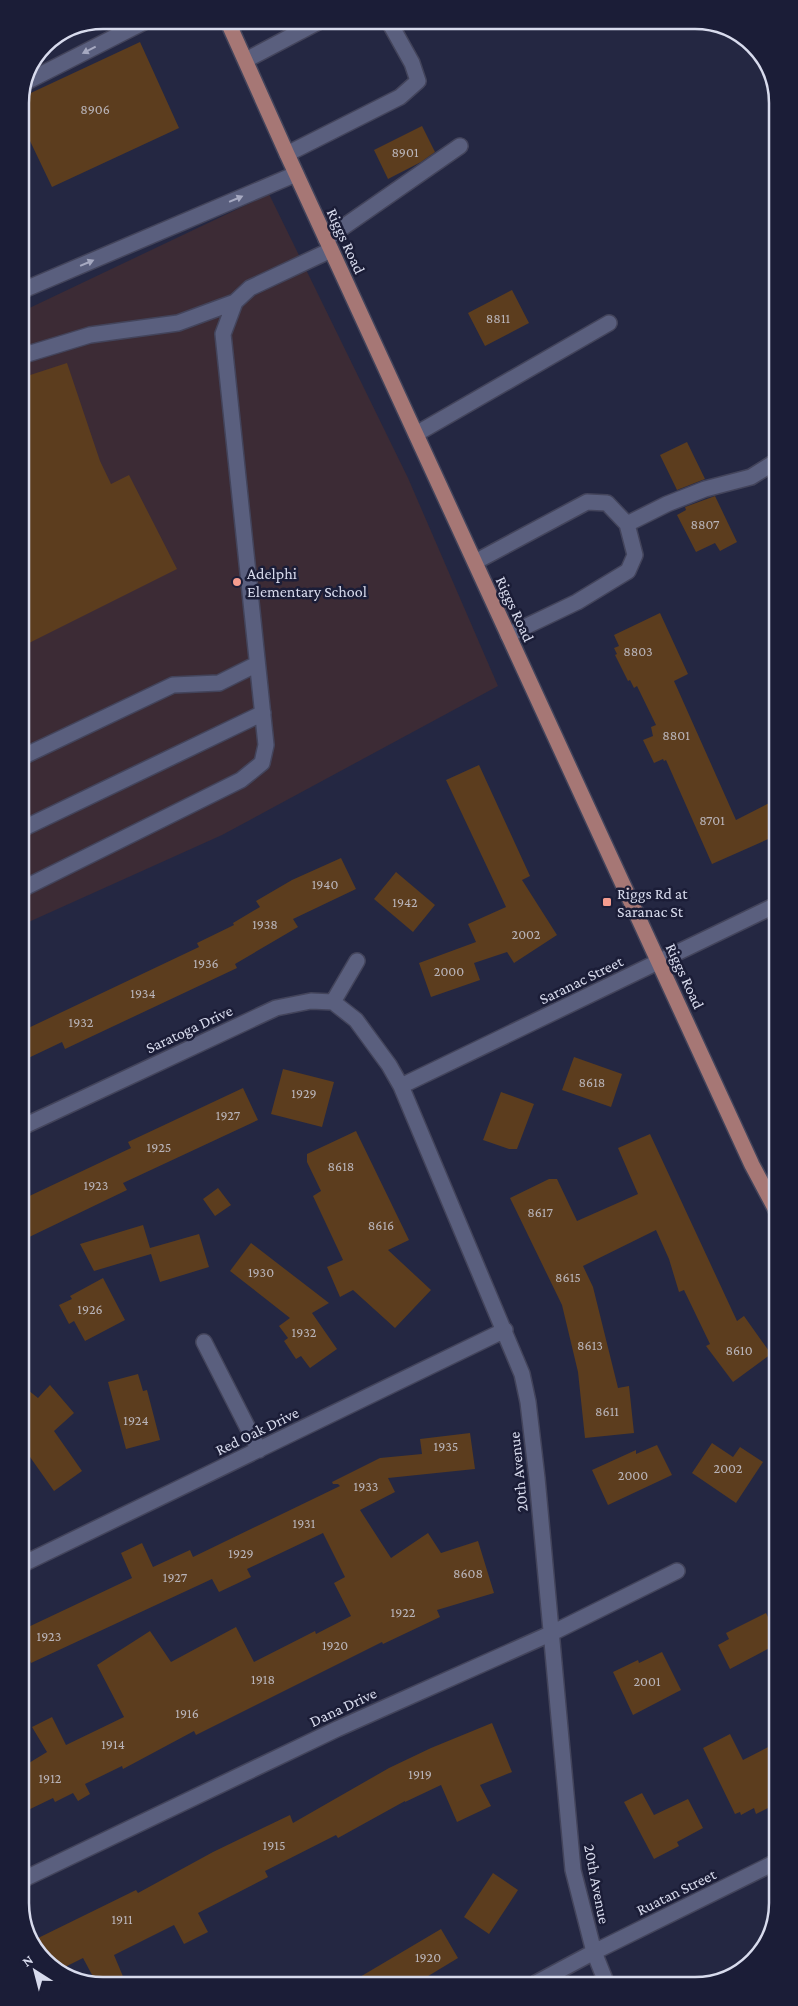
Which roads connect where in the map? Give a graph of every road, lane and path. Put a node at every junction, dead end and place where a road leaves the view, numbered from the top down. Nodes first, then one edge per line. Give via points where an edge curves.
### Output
1 (130, 29) edge
2 (231, 29) edge
3 (305, 29) edge
4 (393, 29) edge
5 (246, 60) junction
6 (33, 78) edge
7 (460, 146) dead end
8 (286, 154) junction
9 (296, 174) junction
10 (328, 245) junction
11 (29, 288) edge
12 (235, 302) junction
13 (609, 323) dead end
14 (29, 354) edge
15 (416, 434) junction
16 (769, 466) edge
17 (628, 524) junction
18 (474, 562) junction
19 (508, 635) junction
20 (257, 664) junction
21 (263, 713) junction
22 (29, 754) edge
23 (29, 825) edge
24 (29, 886) edge
25 (769, 908) edge
26 (357, 961) dead end
27 (659, 962) junction
28 (334, 1002) junction
29 (401, 1086) junction
30 (29, 1124) edge
31 (769, 1197) edge
32 (505, 1330) junction
33 (204, 1342) dead end
34 (259, 1450) junction
35 (29, 1562) edge
36 (677, 1571) dead end
37 (552, 1633) junction
38 (769, 1865) edge
39 (29, 1877) edge
40 (594, 1952) junction
41 (547, 1977) edge
42 (604, 1977) edge

1 -> 6 street
2 - 5 main road, Riggs Road
3 - 5 street
4 - 8 street via 418,81 400,97
5 - 8 main road, Riggs Road
7 - 10 street
8 - 9 main road, Riggs Road
9 - 10 main road, Riggs Road
11 -> 9 street
10 - 12 street via 250,288
10 - 15 main road, Riggs Road
12 - 14 street via 178,323 90,335
12 - 20 street via 223,334
13 - 15 street
15 - 18 main road, Riggs Road
16 - 17 street via 751,477 705,489 667,504
17 - 18 street via 607,503 587,502
17 - 19 street via 635,555 628,571 577,602
18 - 19 main road, Riggs Road
19 - 27 main road, Riggs Road
20 - 21 street
20 - 22 street via 220,683 173,685
21 - 23 street
21 - 24 street via 266,745 262,763 242,780
25 - 27 street, Saranac Street
26 - 28 street
27 - 29 street, Saranac Street
27 - 31 main road, Riggs Road
28 - 29 street, 20th Avenue via 356,1020
28 - 30 street, Saratoga Drive via 311,1000 276,1008
29 - 32 street, 20th Avenue
32 - 34 street, Red Oak Drive
32 - 37 street, 20th Avenue via 522,1374 528,1402
33 - 34 street
34 - 35 street, Red Oak Drive
36 - 37 street, Dana Drive
37 - 39 street, Dana Drive via 337,1729
37 - 40 street, 20th Avenue via 573,1870
38 - 40 street, Ruatan Street
40 - 41 street, Ruatan Street
40 - 42 street, 20th Avenue

